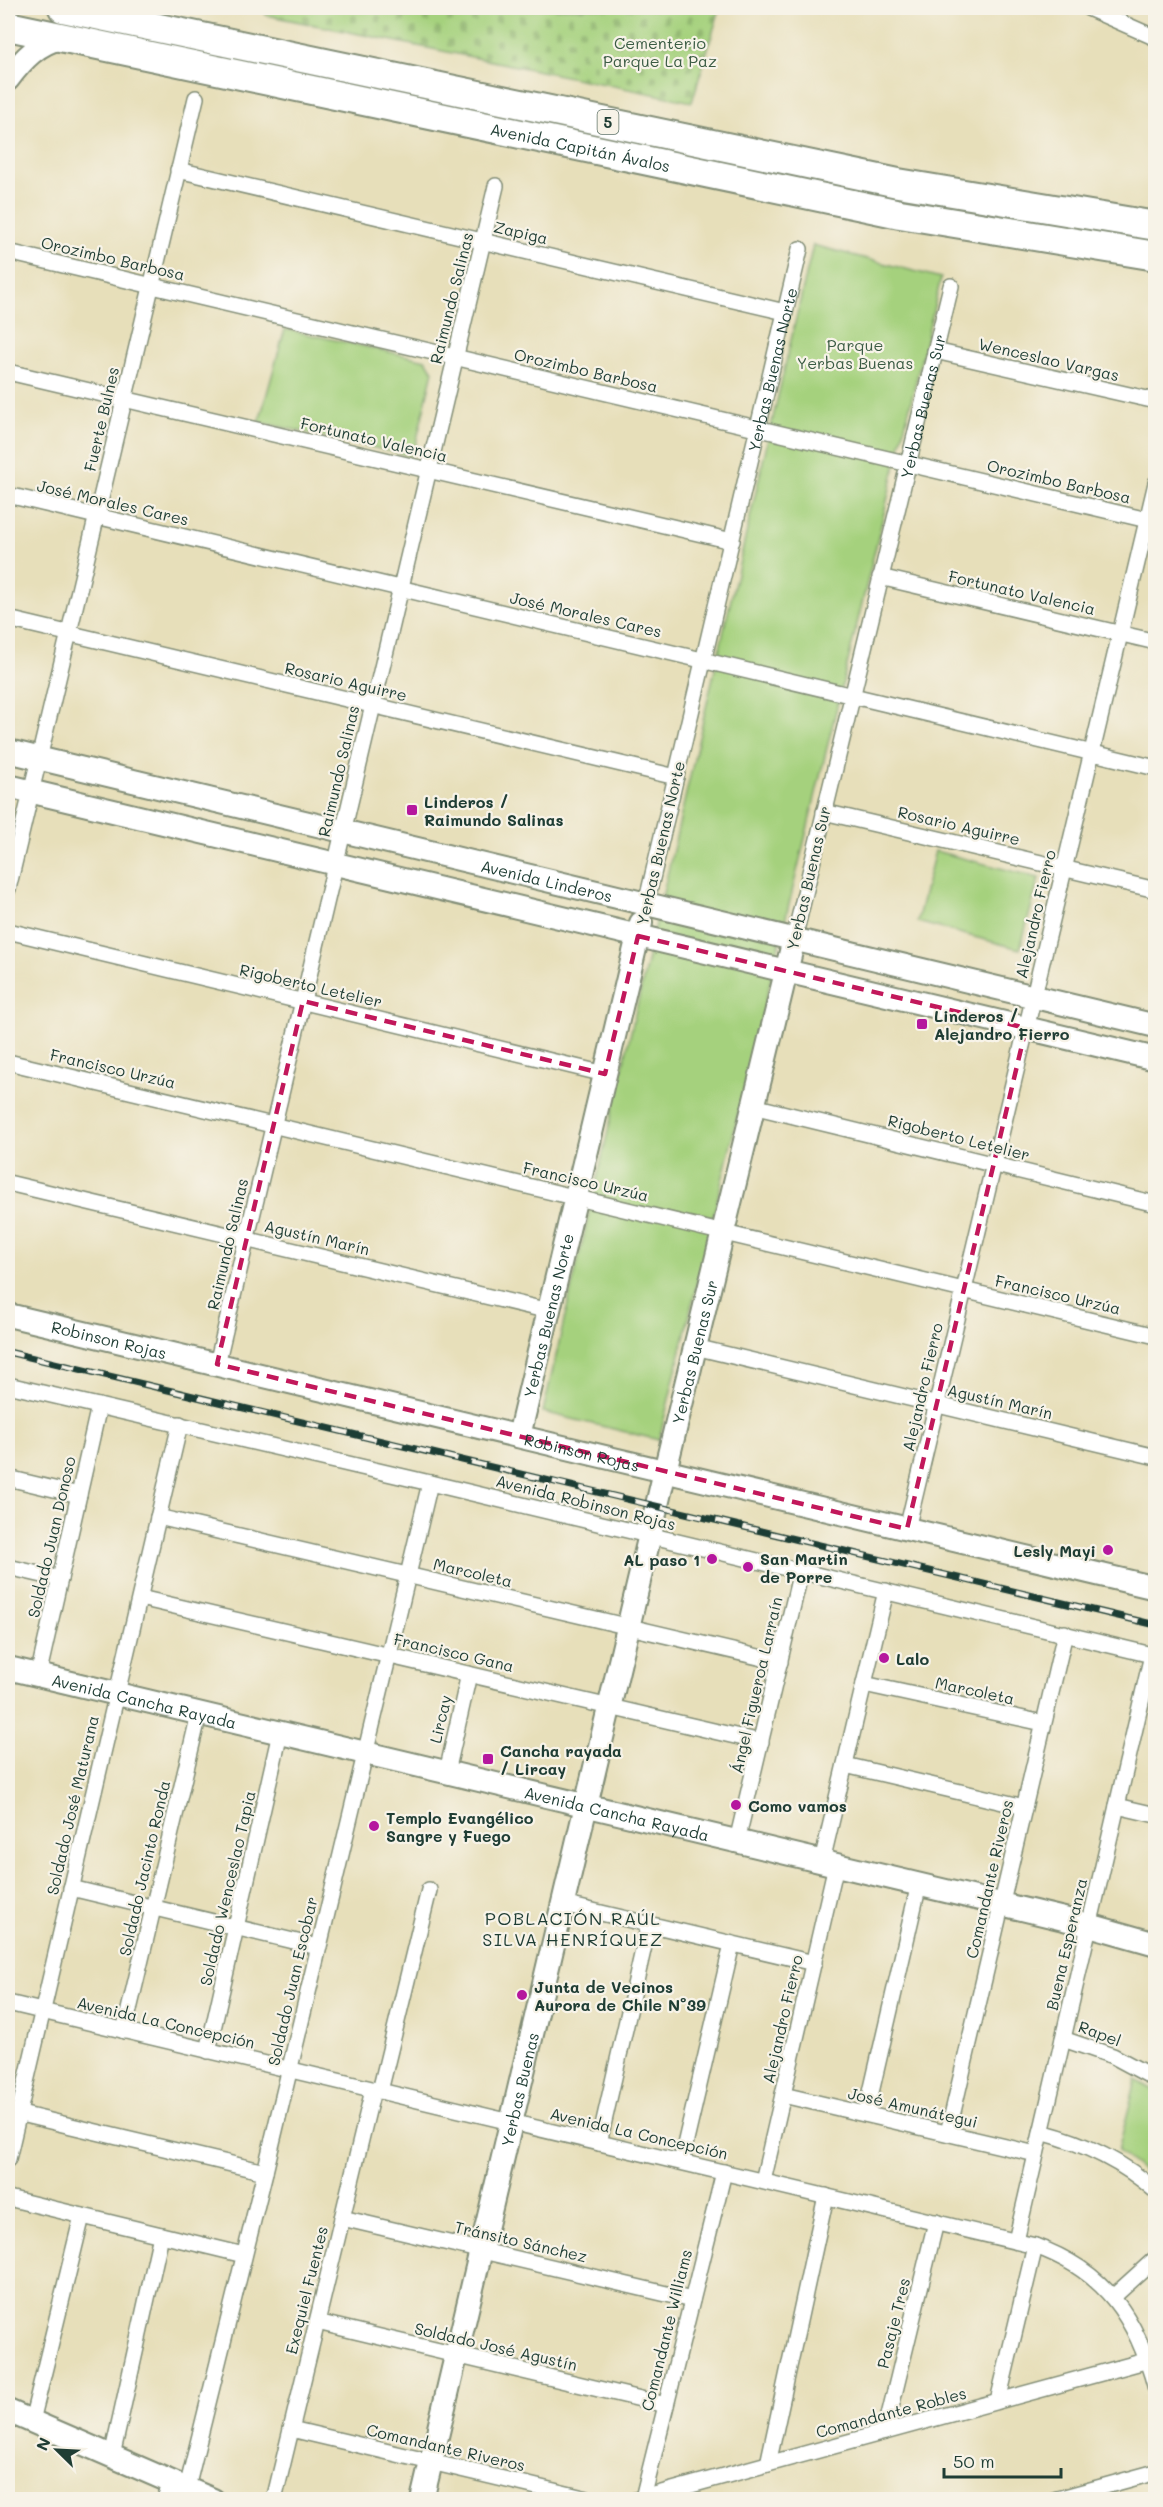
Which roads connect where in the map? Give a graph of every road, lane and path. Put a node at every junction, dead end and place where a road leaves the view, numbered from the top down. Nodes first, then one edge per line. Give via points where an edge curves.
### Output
1 (63, 8) edge
2 (1088, 8) edge
3 (8, 26) edge
4 (63, 37) junction
5 (1155, 38) edge
6 (8, 79) edge
7 (196, 98) dead end
8 (178, 170) junction
9 (496, 186) dead end
10 (1155, 226) edge
11 (483, 241) junction
12 (800, 249) dead end
13 (8, 252) edge
14 (1155, 256) edge
15 (151, 286) junction
16 (951, 286) dead end
17 (785, 312) junction
18 (935, 351) junction
19 (455, 357) junction
20 (8, 372) edge
21 (124, 399) junction
22 (1155, 401) edge
23 (759, 429) junction
24 (907, 464) junction
25 (428, 470) junction
26 (1155, 483) edge
27 (8, 495) edge
28 (96, 516) junction
29 (1151, 521) edge
30 (732, 541) junction
31 (880, 577) junction
32 (400, 588) junction
33 (8, 619) edge
34 (68, 634) junction
35 (1120, 634) junction
36 (1155, 642) edge
37 (704, 660) junction
38 (852, 696) junction
39 (372, 705) junction
40 (8, 751) edge
41 (1092, 752) junction
42 (39, 758) junction
43 (1155, 768) edge
44 (676, 777) junction
45 (8, 786) edge
46 (31, 792) junction
47 (824, 812) junction
48 (343, 831) junction
49 (335, 864) junction
50 (1064, 868) junction
51 (8, 889) edge
52 (1155, 890) edge
53 (646, 904) junction
54 (8, 931) edge
55 (638, 936) junction
56 (794, 939) junction
57 (786, 971) junction
58 (1034, 996) junction
59 (303, 1001) junction
60 (1155, 1026) edge
61 (1026, 1028) junction
62 (1155, 1059) edge
63 (8, 1062) edge
64 (605, 1074) junction
65 (753, 1106) junction
66 (273, 1125) junction
67 (994, 1164) junction
68 (8, 1183) edge
69 (576, 1197) junction
70 (1155, 1204) edge
71 (723, 1233) junction
72 (246, 1239) junction
73 (964, 1290) junction
74 (549, 1311) junction
75 (8, 1315) edge
76 (1155, 1336) edge
77 (695, 1347) junction
78 (217, 1364) junction
79 (8, 1385) edge
80 (937, 1404) junction
81 (99, 1406) junction
82 (180, 1424) junction
83 (519, 1436) junction
84 (1155, 1456) edge
85 (665, 1471) junction
86 (8, 1478) edge
87 (430, 1483) junction
88 (79, 1495) junction
89 (158, 1517) junction
90 (907, 1529) junction
91 (650, 1536) junction
92 (8, 1567) edge
93 (801, 1571) junction
94 (408, 1575) junction
95 (60, 1579) junction
96 (1155, 1588) edge
97 (886, 1591) junction
98 (140, 1598) junction
99 (628, 1627) junction
100 (1065, 1633) junction
101 (388, 1656) junction
102 (1154, 1656) edge
103 (780, 1662) junction
104 (8, 1668) edge
105 (469, 1674) junction
106 (38, 1676) junction
107 (864, 1684) junction
108 (117, 1694) junction
109 (609, 1707) junction
110 (199, 1714) junction
111 (1043, 1723) junction
112 (280, 1733) junction
113 (761, 1742) junction
114 (364, 1753) junction
115 (845, 1766) junction
116 (447, 1772) junction
117 (586, 1805) junction
118 (1117, 1806) junction
119 (1024, 1807) junction
120 (1155, 1815) edge
121 (737, 1841) junction
122 (829, 1863) junction
123 (919, 1884) junction
124 (71, 1888) junction
125 (429, 1890) dead end
126 (563, 1904) junction
127 (1001, 1904) junction
128 (154, 1907) junction
129 (649, 1924) junction
130 (1089, 1925) junction
131 (236, 1927) junction
132 (732, 1944) junction
133 (1155, 1944) edge
134 (318, 1947) junction
135 (814, 1963) junction
136 (8, 2004) edge
137 (42, 2012) junction
138 (124, 2031) junction
139 (1063, 2039) junction
140 (208, 2051) junction
141 (289, 2070) junction
142 (1155, 2079) edge
143 (377, 2090) junction
144 (783, 2095) junction
145 (13, 2113) edge
146 (866, 2114) junction
147 (512, 2122) junction
148 (1041, 2132) junction
149 (948, 2133) junction
150 (599, 2143) junction
151 (1036, 2154) junction
152 (8, 2160) edge
153 (681, 2162) junction
154 (265, 2172) junction
155 (724, 2172) junction
156 (763, 2181) junction
157 (1155, 2191) edge
158 (826, 2196) junction
159 (8, 2198) edge
160 (82, 2216) junction
161 (342, 2218) junction
162 (936, 2222) junction
163 (161, 2235) junction
164 (1016, 2241) junction
165 (1035, 2246) junction
166 (481, 2250) junction
167 (244, 2255) junction
168 (1155, 2258) edge
169 (1113, 2297) junction
170 (692, 2300) junction
171 (317, 2322) junction
172 (457, 2355) junction
173 (1152, 2359) edge
174 (1155, 2389) edge
175 (998, 2401) junction
176 (666, 2405) junction
177 (8, 2411) edge
178 (32, 2421) junction
179 (291, 2429) junction
180 (885, 2432) junction
181 (112, 2456) junction
182 (431, 2462) junction
183 (768, 2464) junction
184 (1155, 2472) edge
185 (174, 2490) edge
186 (1073, 2497) edge
187 (213, 2499) edge
188 (274, 2499) edge
189 (422, 2499) edge
190 (592, 2499) edge
191 (640, 2499) edge
192 (1054, 2499) edge

1 - 10 highway, Avenida Capitán Ávalos / 5 via 898,183
2 - 5 street
3 - 4 highway, Avenida Capitán Ávalos / 5
4 - 6 street via 33,50
4 - 14 highway, Avenida Capitán Ávalos / 5 via 900,214
7 - 8 street, Fuerte Bulnes
8 - 11 street, Zapiga
8 - 15 street, Fuerte Bulnes
9 - 11 street, Raimundo Salinas
11 - 17 street, Zapiga
11 - 19 street, Raimundo Salinas
12 - 17 street, Yerbas Buenas Norte
13 - 15 street, Orozimbo Barbosa
15 - 19 street, Orozimbo Barbosa
15 - 21 street, Fuerte Bulnes
16 - 18 street, Yerbas Buenas Sur
17 - 23 street, Yerbas Buenas Norte
18 - 22 street, Wenceslao Vargas
18 - 24 street, Yerbas Buenas Sur
19 - 23 street, Orozimbo Barbosa
19 - 25 street, Raimundo Salinas
20 - 21 street, Fortunato Valencia
21 - 25 street, Fortunato Valencia
21 - 28 street, Fuerte Bulnes
23 - 24 street, Orozimbo Barbosa
23 - 30 street, Yerbas Buenas Norte
24 - 29 street, Orozimbo Barbosa
24 - 31 street, Yerbas Buenas Sur
25 - 30 street, Fortunato Valencia
25 - 32 street, Raimundo Salinas
26 - 29 street, Alejandro Fierro
27 - 28 street, José Morales Cares
28 - 32 street, José Morales Cares
28 - 34 street, Fuerte Bulnes
29 - 35 street, Alejandro Fierro
30 - 37 street, Yerbas Buenas Norte
31 - 35 street, Fortunato Valencia
31 - 38 street, Yerbas Buenas Sur
32 - 37 street, José Morales Cares
32 - 39 street, Raimundo Salinas
33 - 34 street, Rosario Aguirre
34 - 39 street, Rosario Aguirre
34 - 42 street, Fuerte Bulnes
35 - 36 street, Fortunato Valencia
35 - 41 street, Alejandro Fierro
37 - 38 street, José Morales Cares
37 - 44 street, Yerbas Buenas Norte
38 - 41 street, José Morales Cares
38 - 47 street, Yerbas Buenas Sur
39 - 44 street, Rosario Aguirre
39 - 48 street, Raimundo Salinas
40 - 42 street, Avenida Linderos
41 - 43 street, José Morales Cares
41 - 50 street, Alejandro Fierro
42 - 46 street, Fuerte Bulnes
42 - 48 street, Avenida Linderos
44 - 53 street, Yerbas Buenas Norte
45 - 46 street, Avenida Linderos
46 - 49 street, Avenida Linderos
46 - 51 street, Fuerte Bulnes
47 - 50 street, Rosario Aguirre
47 - 56 street, Yerbas Buenas Sur
48 - 49 street, Raimundo Salinas
48 - 53 street, Avenida Linderos
49 - 55 street, Avenida Linderos
49 - 59 street, Raimundo Salinas
50 - 52 street, Rosario Aguirre
50 - 58 street, Alejandro Fierro
53 - 55 street, Yerbas Buenas Norte
53 - 56 street, Avenida Linderos
54 - 59 street, Rigoberto Letelier
55 - 57 street, Avenida Linderos
55 - 64 street, Yerbas Buenas Norte
56 - 57 street, Yerbas Buenas Sur
56 - 58 street, Avenida Linderos
57 - 61 street, Avenida Linderos
57 - 65 street, Yerbas Buenas Sur
58 - 60 street, Avenida Linderos
58 - 61 street, Alejandro Fierro
59 - 64 street, Rigoberto Letelier
59 - 66 street, Raimundo Salinas
61 - 62 street, Avenida Linderos
61 - 67 street, Alejandro Fierro
63 - 66 street, Francisco Urzúa
64 - 69 street, Yerbas Buenas Norte
65 - 67 street, Rigoberto Letelier
65 - 71 street, Yerbas Buenas Sur
66 - 69 street, Francisco Urzúa
66 - 72 street, Raimundo Salinas
67 - 70 street, Rigoberto Letelier
67 - 73 street, Alejandro Fierro
68 - 72 street, Agustín Marín
69 - 71 street, Francisco Urzúa
69 - 74 street, Yerbas Buenas Norte
71 - 73 street, Francisco Urzúa
71 - 77 street, Yerbas Buenas Sur
72 - 74 street, Agustín Marín
72 - 78 street, Raimundo Salinas
73 - 76 street, Francisco Urzúa
73 - 80 street, Alejandro Fierro
74 - 83 street, Yerbas Buenas Norte
75 - 78 street, Robinson Rojas
77 - 80 street, Agustín Marín
77 - 85 street, Yerbas Buenas Sur
78 - 83 street, Robinson Rojas
79 - 81 street, Avenida Robinson Rojas
80 - 84 street, Agustín Marín
80 - 90 street, Alejandro Fierro
81 - 82 street, Avenida Robinson Rojas
81 - 88 street, Soldado Juan Donoso
82 - 87 street, Avenida Robinson Rojas
82 - 89 street, Soldado José Maturana
83 - 85 street, Robinson Rojas
85 - 90 street, Robinson Rojas
85 - 91 street, Yerbas Buenas
86 - 88 street
87 - 91 street, Avenida Robinson Rojas
87 - 94 street, Soldado Juan Escobar
88 - 95 street, Soldado Juan Donoso
89 - 94 street, Marcoleta
89 - 98 street, Soldado José Maturana
90 - 96 street, Robinson Rojas
91 - 93 street, Avenida Robinson Rojas
91 - 99 street, Yerbas Buenas
92 - 95 street
93 - 97 street, Avenida Robinson Rojas
93 - 103 street, Ángel Figueroa Larraín
94 - 99 street, Marcoleta
94 - 101 street, Soldado Juan Escobar
95 - 106 street, Soldado Juan Donoso
97 - 100 street, Avenida Robinson Rojas
97 - 107 street, Alejandro Fierro
98 - 101 street, Francisco Gana
98 - 108 street, Soldado José Maturana
99 - 103 street, Marcoleta
99 - 109 street, Yerbas Buenas
100 - 102 street, Avenida Robinson Rojas
100 - 111 street, Comandante Riveros
101 - 105 street, Francisco Gana
101 - 114 street, Soldado Juan Escobar
102 - 118 street, Buena Esperanza
103 - 113 street, Ángel Figueroa Larraín
104 - 106 street, Avenida Cancha Rayada
105 - 109 street, Francisco Gana
105 - 116 street, Lircay
106 - 108 street, Avenida Cancha Rayada
107 - 111 street, Marcoleta
107 - 115 street, Alejandro Fierro
108 - 110 street, Avenida Cancha Rayada
108 - 124 street, Soldado José Maturana
109 - 113 street, Francisco Gana
109 - 117 street, Yerbas Buenas
110 - 112 street, Avenida Cancha Rayada
110 - 128 street, Soldado Jacinto Ronda
111 - 119 street, Comandante Riveros
112 - 114 street, Avenida Cancha Rayada
112 - 131 street, Soldado Wenceslao Tapia
113 - 121 street, Ángel Figueroa Larraín
114 - 116 street, Avenida Cancha Rayada
114 - 134 street, Soldado Juan Escobar
115 - 119 street
115 - 122 street, Alejandro Fierro
116 - 117 street, Avenida Cancha Rayada
117 - 121 street, Avenida Cancha Rayada
117 - 126 street, Yerbas Buenas
118 - 120 street
118 - 130 street, Buena Esperanza
119 - 127 street, Comandante Riveros
121 - 122 street, Avenida Cancha Rayada
122 - 123 street, Avenida Cancha Rayada
122 - 135 street, Alejandro Fierro
123 - 127 street, Avenida Cancha Rayada
123 - 146 street
124 - 128 street
124 - 137 street, Soldado José Maturana
125 - 143 street, Exequiel Fuentes
126 - 129 street
126 - 147 street, Yerbas Buenas
127 - 130 street, Avenida Cancha Rayada
127 - 149 street, Comandante Riveros
128 - 131 street
128 - 138 street, Soldado Jacinto Ronda
129 - 132 street
129 - 150 street
130 - 133 street, Avenida Cancha Rayada
130 - 139 street, Buena Esperanza
131 - 134 street
131 - 140 street, Soldado Wenceslao Tapia
132 - 135 street
132 - 153 street
134 - 141 street, Soldado Juan Escobar
135 - 144 street, Alejandro Fierro
136 - 137 street, Avenida La Concepción
137 - 138 street, Avenida La Concepción
137 - 145 street, Soldado José Maturana
138 - 140 street, Avenida La Concepción
139 - 142 street, Rapel via 1113,2056
139 - 148 street, Buena Esperanza
140 - 141 street, Avenida La Concepción
141 - 143 street, Avenida La Concepción
141 - 154 street, Soldado Juan Escobar
143 - 147 street, Avenida La Concepción
143 - 161 street, Exequiel Fuentes
144 - 146 street, José Amunátegui
144 - 156 street, Alejandro Fierro
145 - 152 street, Soldado José Maturana
145 - 154 street
146 - 149 street, José Amunátegui
147 - 150 street, Avenida La Concepción
147 - 166 street, Yerbas Buenas
148 - 151 street, Buena Esperanza
148 - 157 street via 1109,2157
149 - 151 street, José Amunátegui
150 - 153 street, Avenida La Concepción
151 - 164 street, Buena Esperanza
153 - 155 street, Avenida La Concepción
154 - 167 street, Soldado Juan Escobar
155 - 156 street, Avenida La Concepción
155 - 170 street, Comandante Williams
156 - 158 street, Avenida La Concepción
158 - 162 street, Avenida La Concepción
158 - 183 street
159 - 160 street
160 - 163 street
160 - 178 street
161 - 166 street, Tránsito Sánchez
161 - 171 street, Exequiel Fuentes
162 - 164 street, Avenida La Concepción
162 - 180 street, Pasaje Tres
163 - 167 street
163 - 181 street
164 - 165 street, Avenida La Concepción
165 - 169 street, Avenida La Concepción via 1077,2266
165 - 175 street
166 - 170 street, Tránsito Sánchez
166 - 172 street, Yerbas Buenas
167 - 185 street, Soldado Juan Escobar
168 - 169 street
169 - 173 street, Avenida La Concepción
170 - 176 street, Comandante Williams
171 - 172 street, Soldado José Agustín
171 - 179 street, Exequiel Fuentes
172 - 176 street, Soldado José Agustín
172 - 182 street, Yerbas Buenas
173 - 174 street, Avenida La Concepción
173 - 175 street, Comandante Robles
175 - 180 street, Comandante Robles
176 - 191 street, Comandante Williams
177 - 178 street
178 - 181 street
179 - 182 street, Comandante Riveros
179 - 188 street, Exequiel Fuentes
180 - 183 street, Comandante Robles
181 - 185 street
182 - 189 street, Yerbas Buenas
182 - 190 street, Comandante Riveros
183 - 191 street, Comandante Robles
184 - 186 street
185 - 187 street
186 - 192 street

